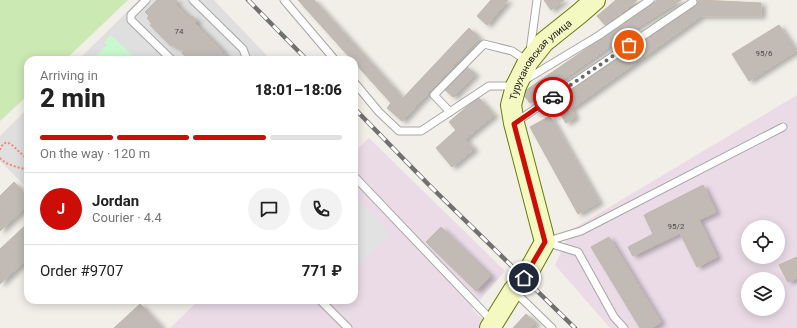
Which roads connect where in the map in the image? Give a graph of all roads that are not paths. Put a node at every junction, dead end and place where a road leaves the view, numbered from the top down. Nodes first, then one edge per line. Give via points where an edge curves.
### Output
1 (146, 0) edge
2 (193, 0) edge
3 (284, 0) edge
4 (537, 0) edge
5 (595, 0) edge
6 (650, 0) edge
7 (693, 2) dead end
8 (168, 56) edge
9 (246, 56) edge
10 (332, 56) edge
11 (528, 62) junction
12 (516, 86) junction
13 (358, 87) edge
14 (450, 112) junction
15 (514, 124) junction
16 (783, 127) dead end
17 (358, 180) edge
18 (545, 242) junction
19 (513, 291) junction
20 (324, 304) edge
21 (492, 325) edge
22 (348, 328) edge
23 (552, 328) edge
24 (624, 328) edge

1 - 8 lane via 131,15 131,20
2 - 9 lane via 243,49
3 - 10 lane
4 - 11 lane
5 - 11 street, Турухановская улица via 544,42
6 - 12 lane via 598,36
7 - 15 lane
11 - 12 street, Турухановская улица
11 - 14 lane via 512,51 484,44 434,95
12 - 14 lane via 489,86
12 - 15 street, Турухановская улица via 511,106
13 - 14 lane via 399,131 421,131
15 - 18 street, Турухановская улица
16 - 18 lane via 581,231
17 - 21 lane
18 - 19 street via 524,278
18 - 24 lane via 578,252 614,317
19 - 21 street
19 - 23 lane
20 - 22 lane

